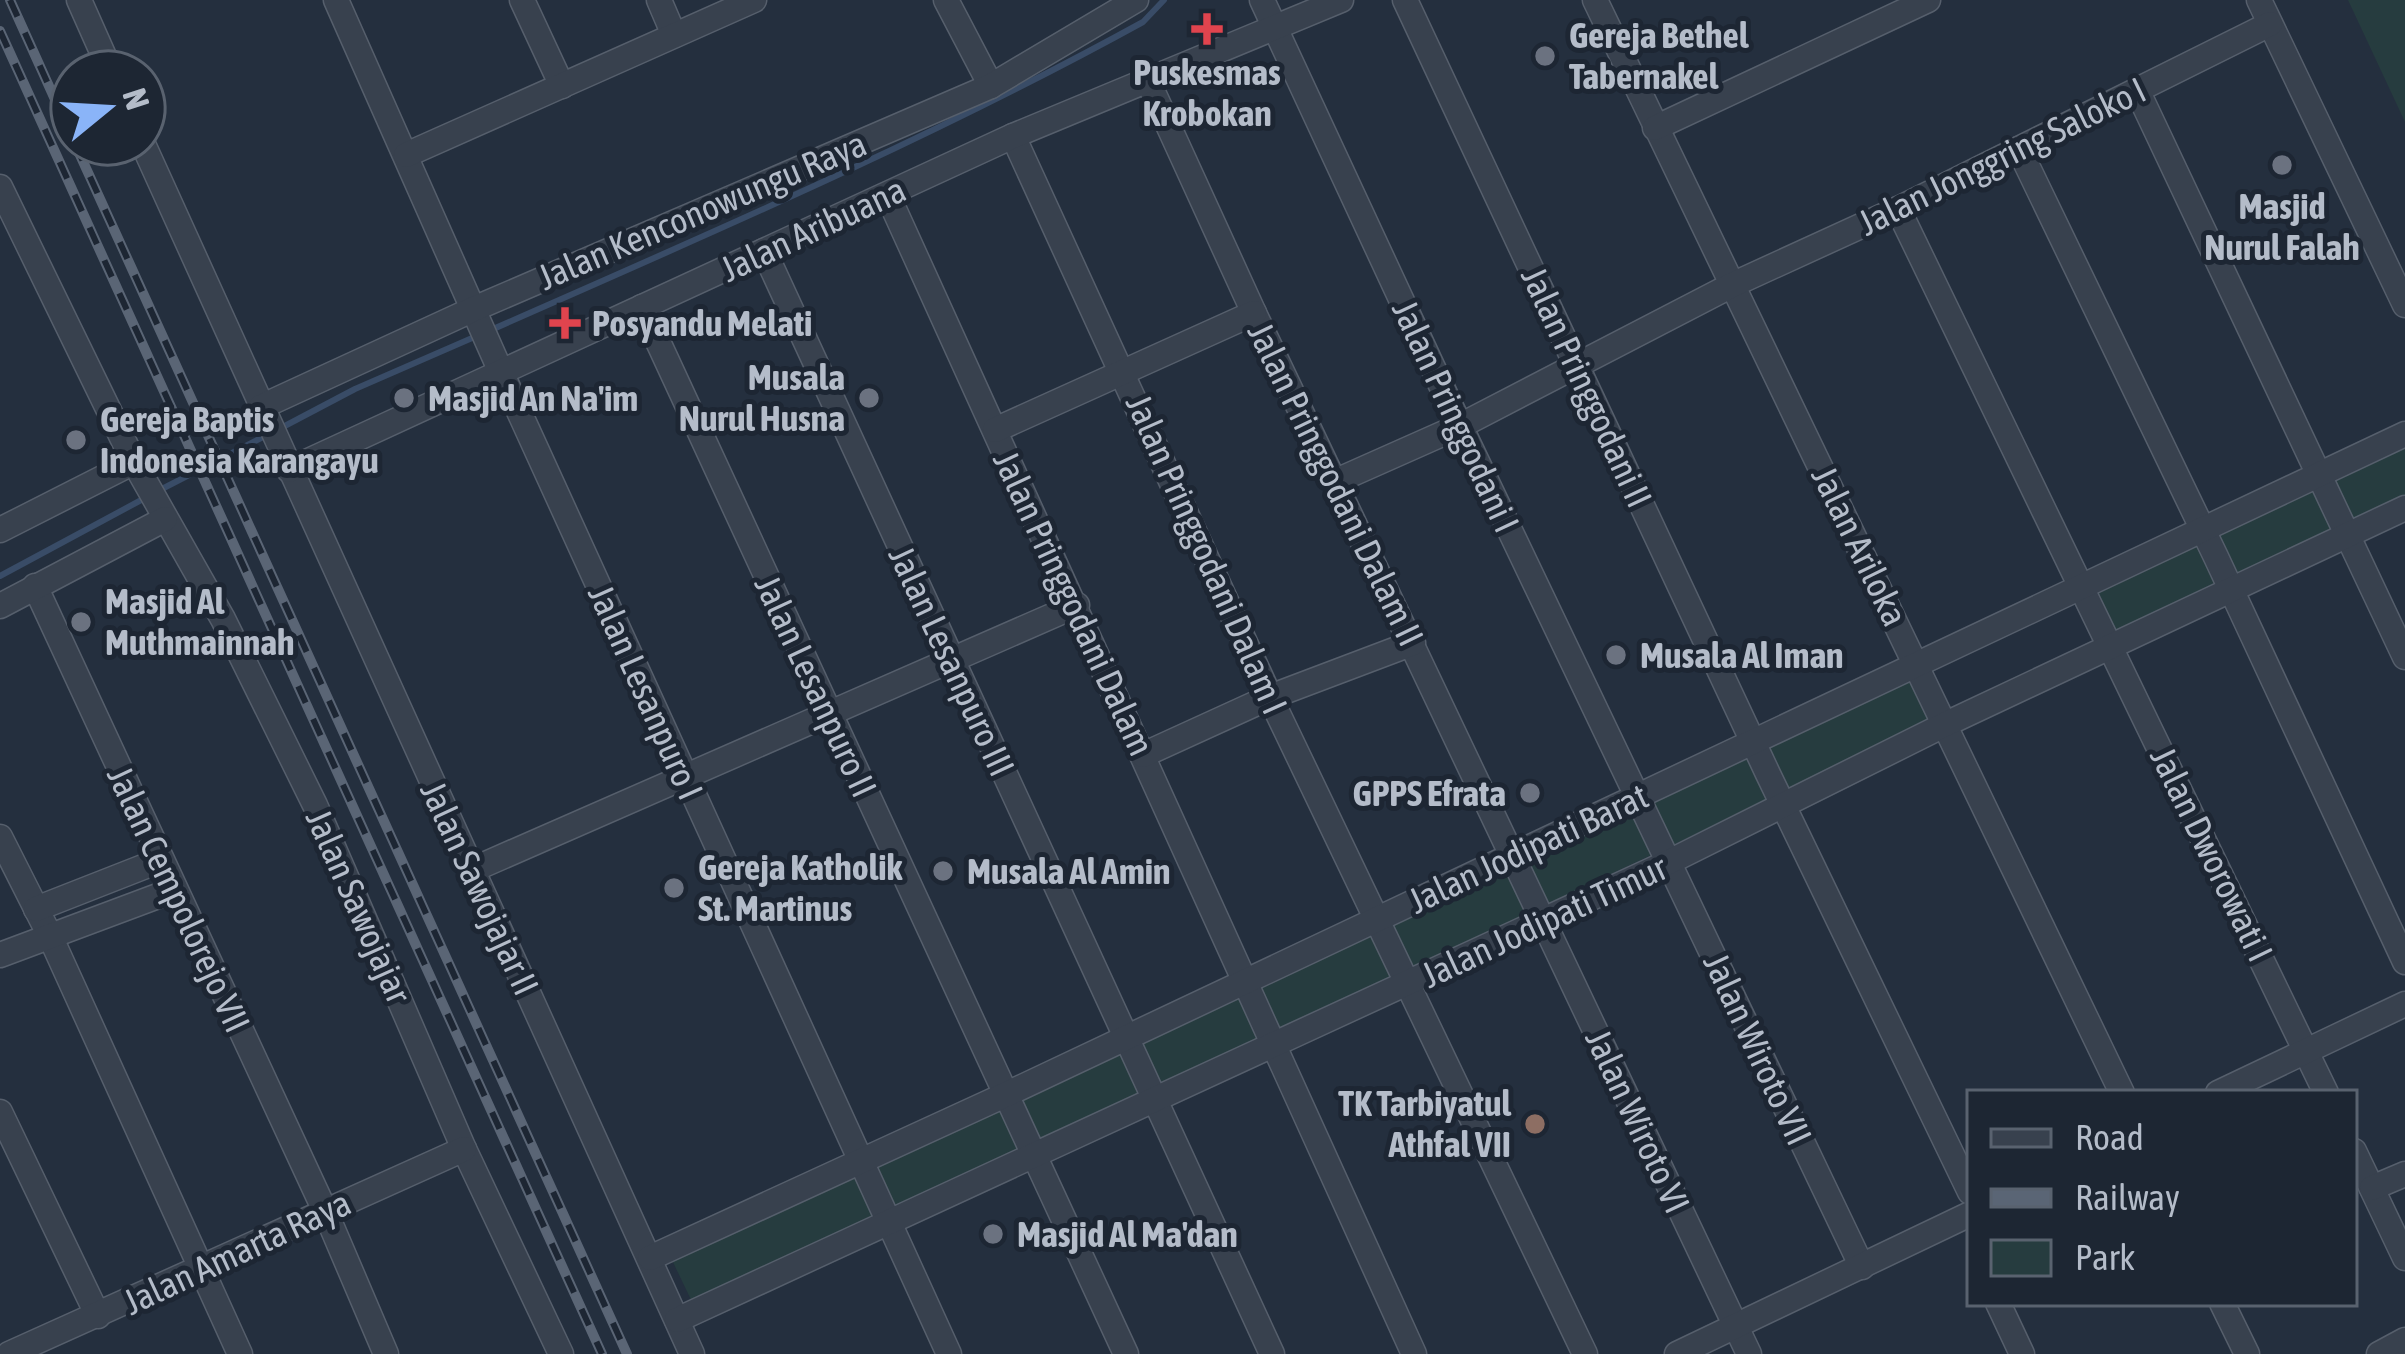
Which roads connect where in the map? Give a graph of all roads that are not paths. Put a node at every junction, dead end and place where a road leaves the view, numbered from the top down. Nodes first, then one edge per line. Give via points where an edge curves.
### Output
1 (79, 0) edge
2 (336, 0) edge
3 (522, 0) edge
4 (659, 0) edge
5 (754, 0) edge
6 (946, 0) edge
7 (1136, 0) edge
8 (1262, 0) edge
9 (1341, 0) edge
10 (1405, 0) edge
11 (1595, 0) edge
12 (1928, 0) edge
13 (2258, 0) edge
14 (2270, 24) junction
15 (1275, 27) junction
16 (674, 35) junction
17 (100, 48) edge
18 (1147, 79) junction
19 (562, 86) junction
20 (991, 86) junction
21 (2137, 90) junction
22 (1655, 128) junction
23 (1013, 136) junction
24 (2019, 149) junction
25 (406, 155) junction
26 (154, 168) edge
27 (0, 187) edge
28 (888, 196) junction
29 (1898, 209) junction
30 (764, 251) junction
31 (2398, 272) edge
32 (1732, 285) junction
33 (2405, 305) edge
34 (642, 308) junction
35 (1254, 313) junction
36 (478, 314) junction
37 (496, 361) junction
38 (1576, 363) junction
39 (1124, 371) junction
40 (268, 424) junction
41 (1460, 426) junction
42 (995, 430) junction
43 (2405, 434) edge
44 (136, 465) junction
45 (289, 470) junction
46 (2321, 474) junction
47 (1334, 482) junction
48 (2405, 508) edge
49 (163, 515) junction
50 (3, 521) edge
51 (2202, 530) junction
52 (2347, 535) junction
53 (35, 586) junction
54 (2083, 586) junction
55 (2231, 589) junction
56 (1077, 605) junction
57 (0, 606) edge
58 (1412, 643) junction
59 (2112, 645) junction
60 (2405, 657) edge
61 (952, 659) junction
62 (1918, 664) junction
63 (1270, 697) junction
64 (828, 713) junction
65 (1946, 724) junction
66 (1753, 742) junction
67 (1144, 755) junction
68 (686, 779) junction
69 (1638, 796) junction
70 (1784, 807) junction
71 (1654, 831) joint
72 (0, 837) edge
73 (1512, 855) junction
74 (160, 860) junction
75 (1669, 862) junction
76 (472, 870) junction
77 (1527, 887) joint
78 (174, 890) junction
79 (80, 892) junction
80 (36, 909) junction
81 (1378, 919) junction
82 (92, 920) junction
83 (1543, 921) junction
84 (50, 936) junction
85 (0, 955) edge
86 (2405, 962) edge
87 (1405, 978) junction
88 (1246, 981) junction
89 (2405, 1004) edge
90 (1125, 1038) junction
91 (1276, 1047) junction
92 (2306, 1051) junction
93 (2121, 1090) edge
94 (2224, 1090) edge
95 (2325, 1090) edge
96 (1005, 1095) junction
97 (1156, 1101) junction
98 (0, 1112) edge
99 (464, 1149) junction
100 (1035, 1156) junction
101 (2357, 1157) edge
102 (860, 1163) junction
103 (2405, 1174) edge
104 (1967, 1186) edge
105 (2372, 1188) junction
106 (325, 1211) junction
107 (887, 1221) junction
108 (1967, 1225) edge
109 (650, 1258) junction
110 (2405, 1258) edge
111 (1862, 1267) junction
112 (200, 1268) junction
113 (1999, 1306) edge
114 (2223, 1306) edge
115 (98, 1316) junction
116 (677, 1320) junction
117 (1736, 1328) junction
118 (2405, 1340) edge
119 (45, 1347) edge
120 (9, 1354) edge
121 (241, 1354) edge
122 (386, 1354) edge
123 (561, 1354) edge
124 (692, 1354) edge
125 (950, 1354) edge
126 (1126, 1354) edge
127 (1272, 1354) edge
128 (1414, 1354) edge
129 (1585, 1354) edge
130 (1678, 1354) edge
131 (1749, 1354) edge
132 (2021, 1354) edge
133 (2247, 1354) edge
134 (2379, 1354) edge

1 - 17 street
2 - 25 street, Jalan Lesanpuro I
3 - 19 street
4 - 16 street
5 - 16 street
6 - 20 street
7 - 20 street, Jalan Kenconowungu Raya
8 - 15 street, Jalan Pringgodani I
9 - 15 street, Jalan Aribuana
10 - 38 street, Jalan Pringgodani II
11 - 22 street, Jalan Ariloka
12 - 22 street
13 - 14 street
14 - 21 street, Jalan Jonggring Saloko I
14 - 31 street
15 - 18 street, Jalan Aribuana
15 - 41 street, Jalan Pringgodani I
16 - 19 street
18 - 23 street, Jalan Aribuana
18 - 35 street, Jalan Pringgodani Dalam II
19 - 25 street
20 - 36 street, Jalan Kenconowungu Raya
21 - 24 street, Jalan Jonggring Saloko I
21 - 46 street
22 - 32 street, Jalan Ariloka
23 - 28 street, Jalan Aribuana
23 - 39 street, Jalan Pringgodani Dalam I
24 - 29 street, Jalan Jonggring Saloko I
24 - 51 street
25 - 36 street, Jalan Lesanpuro I
26 - 40 street, Jalan Sawojajar II
27 - 44 street, Jalan Sawojajar
28 - 30 street, Jalan Aribuana
28 - 42 street, Jalan Pringgodani Dalam
29 - 32 street, Jalan Jonggring Saloko I
29 - 54 street, Jalan Dworowati I
30 - 34 street, Jalan Aribuana
30 - 61 street, Jalan Lesanpuro III
31 - 33 street
32 - 38 street, Jalan Jonggring Saloko I
32 - 62 street, Jalan Ariloka
34 - 37 street, Jalan Aribuana
34 - 64 street, Jalan Lesanpuro II
35 - 39 street
35 - 47 street, Jalan Pringgodani Dalam II
36 - 37 street, Jalan Lesanpuro I
36 - 40 street, Jalan Kenconowungu Raya
37 - 45 street, Jalan Aribuana
37 - 68 street, Jalan Lesanpuro I
38 - 41 street, Jalan Jonggring Saloko I
38 - 66 street, Jalan Pringgodani II
39 - 42 street
39 - 63 street, Jalan Pringgodani Dalam I
40 - 45 street, Jalan Sawojajar II
41 - 47 street, Jalan Jonggring Saloko I
41 - 69 street, Jalan Pringgodani I
42 - 56 street, Jalan Pringgodani Dalam
43 - 46 street, Jalan Jodipati Barat
44 - 49 street, Jalan Sawojajar
44 - 50 street
45 - 76 street, Jalan Sawojajar II
46 - 51 street, Jalan Jodipati Barat
46 - 52 street
47 - 58 street, Jalan Pringgodani Dalam II
48 - 52 street, Jalan Jodipati Timur
49 - 53 street
49 - 99 street, Jalan Sawojajar via 315,806
51 - 54 street, Jalan Jodipati Barat
51 - 55 street
52 - 55 street, Jalan Jodipati Timur
52 - 60 street
53 - 57 street
53 - 74 street, Jalan Cempolorejo VII
54 - 59 street, Jalan Dworowati I
54 - 62 street, Jalan Jodipati Barat
55 - 59 street, Jalan Jodipati Timur
55 - 86 street
56 - 61 street
56 - 67 street, Jalan Pringgodani Dalam
58 - 63 street
58 - 73 street, Jalan Pringgodani Dalam II
59 - 65 street, Jalan Jodipati Timur
59 - 92 street, Jalan Dworowati I
61 - 64 street
61 - 90 street, Jalan Lesanpuro III
62 - 65 street, Jalan Ariloka
62 - 66 street, Jalan Jodipati Barat
63 - 67 street
63 - 81 street, Jalan Pringgodani Dalam I
64 - 68 street
64 - 96 street, Jalan Lesanpuro II
65 - 70 street, Jalan Jodipati Timur
65 - 93 street, Jalan Ariloka
66 - 69 street, Jalan Jodipati Barat
66 - 70 street, Jalan Pringgodani II
67 - 88 street, Jalan Pringgodani Dalam
68 - 76 street
68 - 102 street, Jalan Lesanpuro I
69 - 71 street, Jalan Pringgodani I
69 - 73 street, Jalan Jodipati Barat
70 - 75 street, Jalan Jodipati Timur
70 - 104 street, Jalan Pringgodani II
71 - 75 street, Jalan Wiroto VII
72 - 80 street
73 - 77 street, Jalan Pringgodani Dalam II
73 - 81 street, Jalan Jodipati Barat
74 - 78 street, Jalan Cempolorejo VII
74 - 79 street
75 - 83 street, Jalan Jodipati Timur
75 - 111 street, Jalan Wiroto VII
76 - 109 street, Jalan Sawojajar II
77 - 83 street, Jalan Wiroto VI
78 - 82 street
78 - 106 street, Jalan Cempolorejo VII
79 - 80 street
79 - 82 street
80 - 84 street
81 - 87 street, Jalan Pringgodani Dalam I
81 - 88 street, Jalan Jodipati Barat
82 - 84 street
83 - 87 street, Jalan Jodipati Timur
83 - 117 street, Jalan Wiroto VI
84 - 85 street
84 - 112 street
87 - 91 street, Jalan Jodipati Timur
87 - 129 street, Jalan Pringgodani Dalam I
88 - 90 street, Jalan Jodipati Barat
88 - 91 street, Jalan Pringgodani Dalam
89 - 92 street
90 - 96 street, Jalan Jodipati Barat
90 - 97 street, Jalan Lesanpuro III
91 - 97 street, Jalan Jodipati Timur
91 - 128 street, Jalan Pringgodani Dalam
92 - 94 street
92 - 95 street, Jalan Dworowati I
96 - 100 street, Jalan Lesanpuro II
96 - 102 street, Jalan Jodipati Barat
97 - 100 street, Jalan Jodipati Timur
97 - 127 street, Jalan Lesanpuro III
98 - 115 street
99 - 106 street, Jalan Amarta Raya
99 - 123 street, Jalan Sawojajar
100 - 107 street, Jalan Jodipati Timur
100 - 126 street, Jalan Lesanpuro II
101 - 105 street
102 - 107 street, Jalan Lesanpuro I
102 - 109 street, Jalan Jodipati Barat
103 - 105 street
105 - 110 street
106 - 112 street, Jalan Amarta Raya
106 - 122 street, Jalan Cempolorejo VII
107 - 116 street, Jalan Jodipati Timur
107 - 125 street, Jalan Lesanpuro I
108 - 111 street
109 - 116 street, Jalan Sawojajar II
111 - 117 street
112 - 115 street, Jalan Amarta Raya
112 - 121 street
113 - 132 street
114 - 133 street
115 - 119 street, Jalan Amarta Raya
116 - 124 street, Jalan Sawojajar II
117 - 130 street
117 - 131 street, Jalan Wiroto VI
118 - 134 street
119 - 120 street, Jalan Amarta Raya

